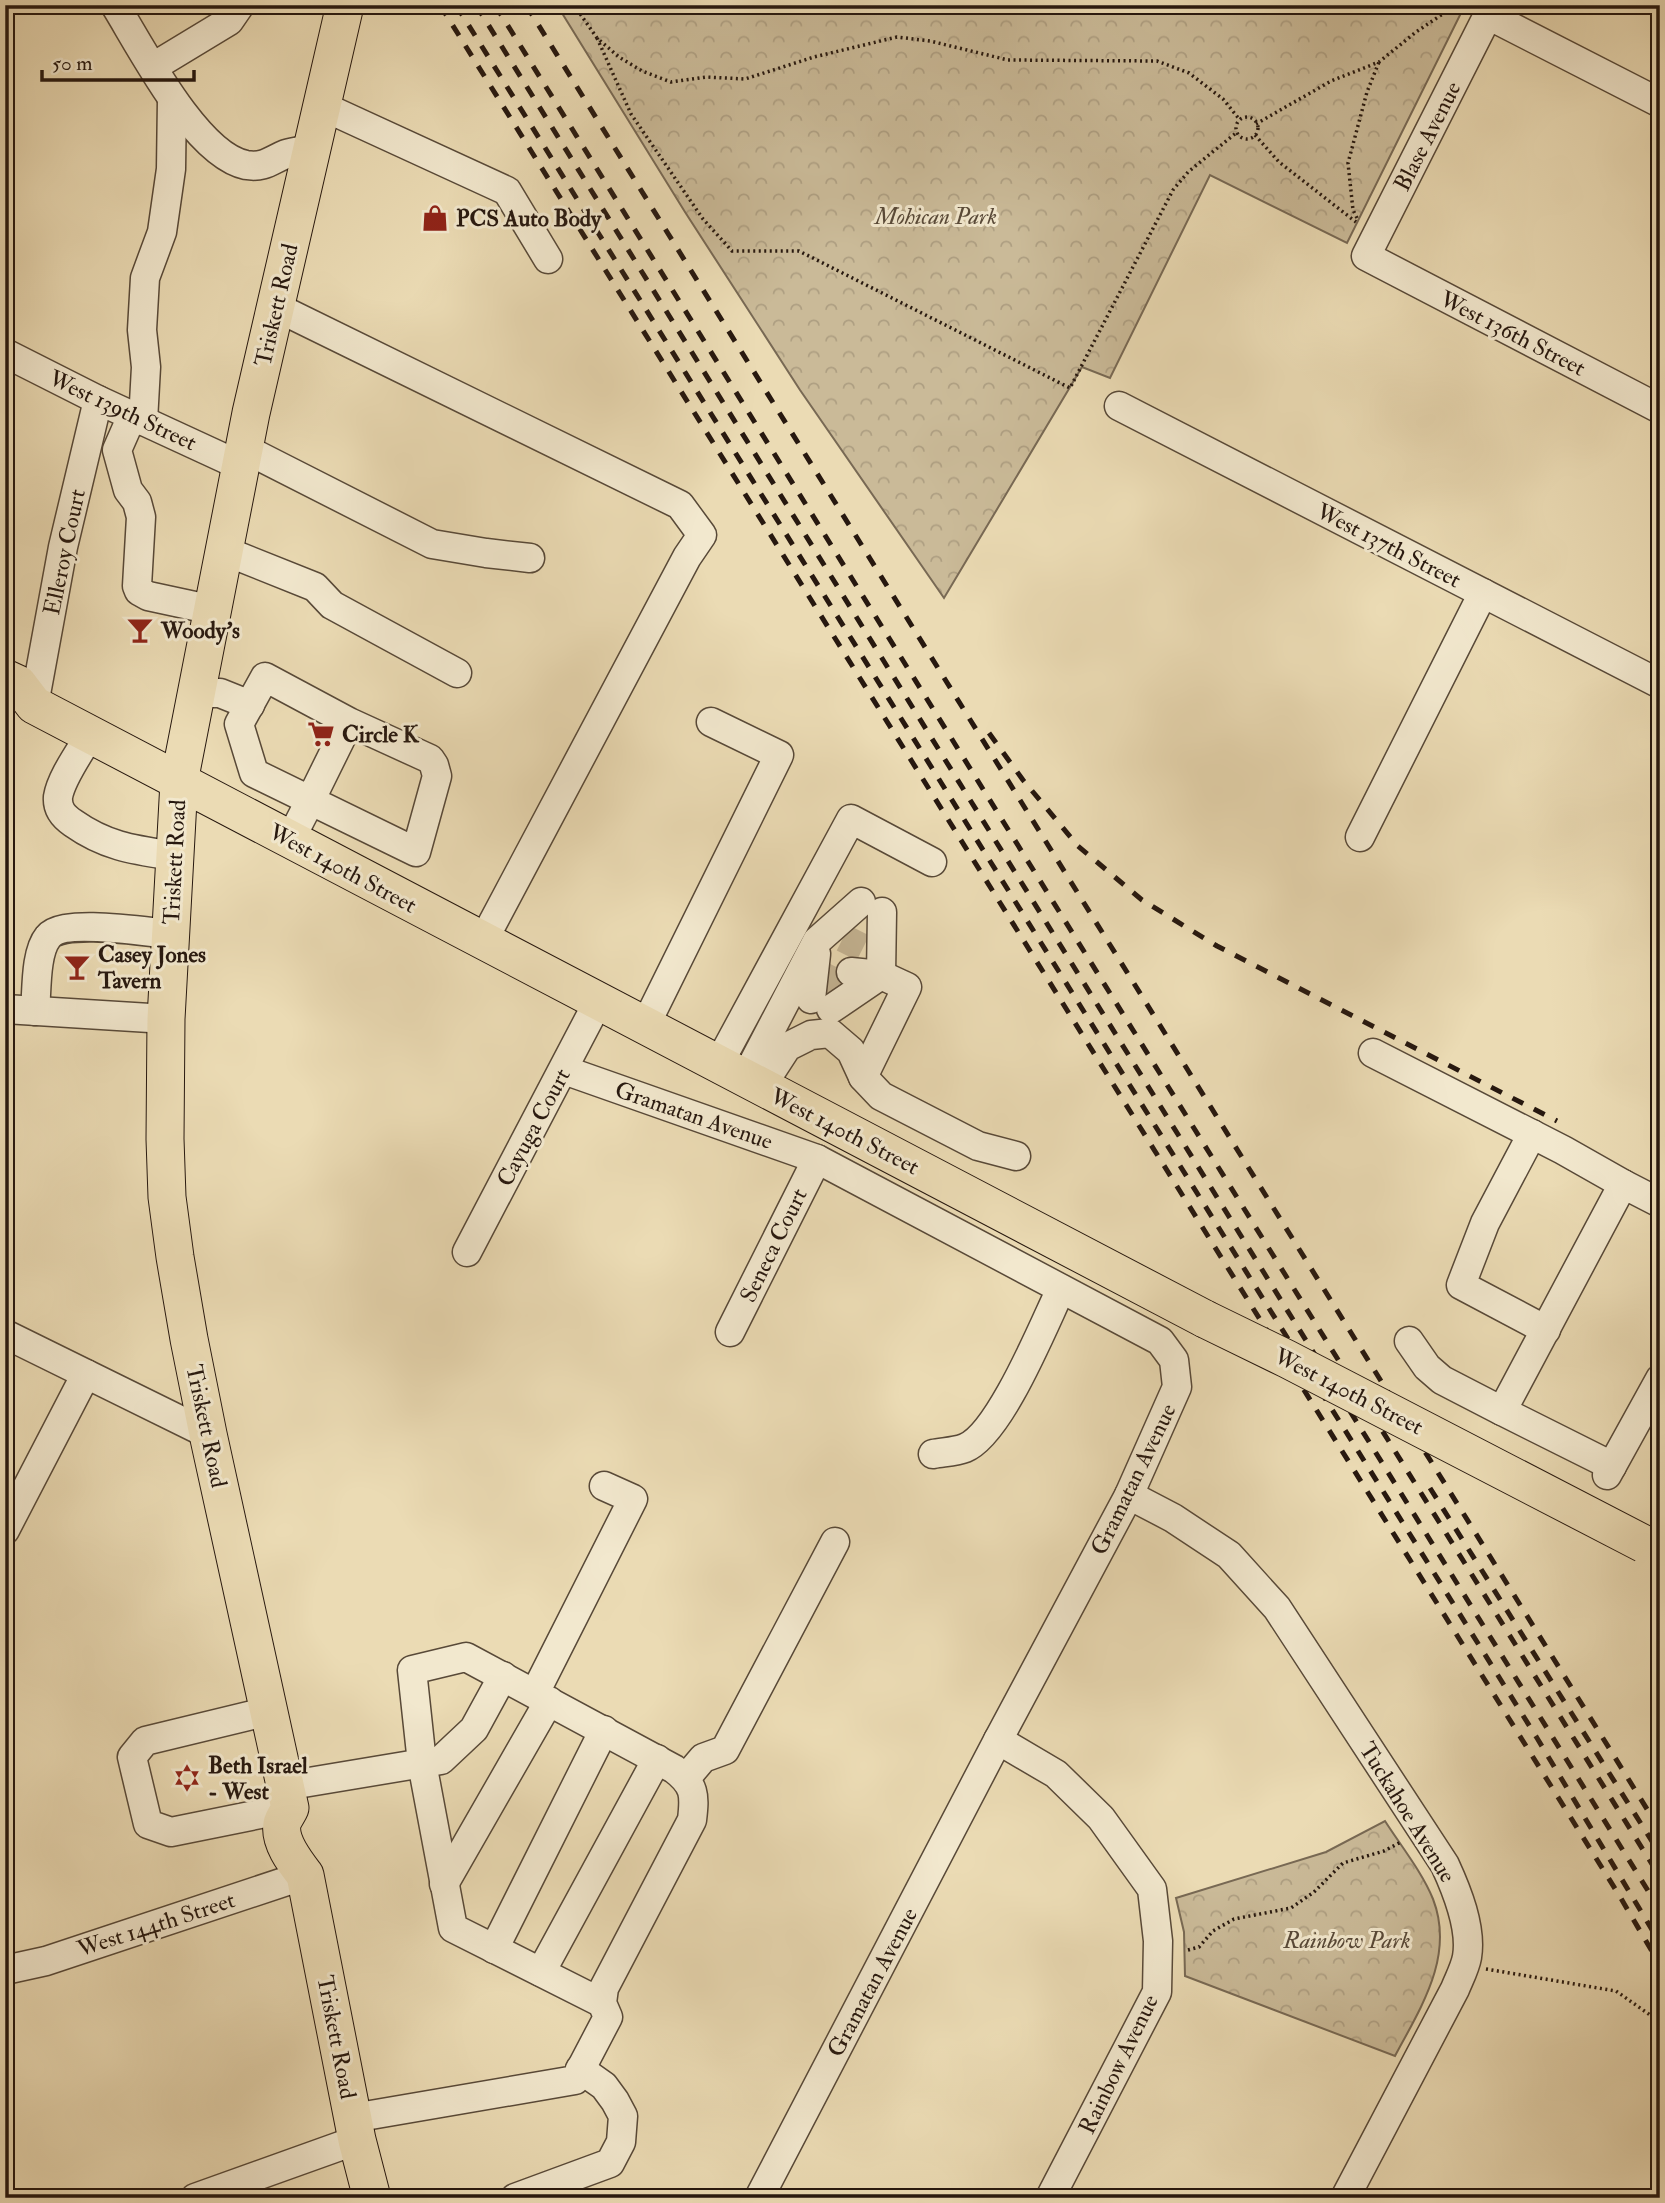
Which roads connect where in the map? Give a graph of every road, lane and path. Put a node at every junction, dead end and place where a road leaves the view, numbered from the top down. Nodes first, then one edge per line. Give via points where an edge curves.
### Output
1 (115, 5) edge
2 (240, 5) edge
3 (345, 5) edge
4 (574, 5) edge
5 (1456, 5) edge
6 (597, 37) junction
7 (1379, 62) junction
8 (153, 67) junction
9 (172, 99) junction
10 (1660, 103) edge
11 (322, 106) junction
12 (1240, 120) junction
13 (1256, 124) junction
14 (1236, 133) junction
15 (1255, 135) junction
16 (313, 149) junction
17 (1366, 256) joint
18 (548, 259) dead end
19 (276, 307) junction
20 (5, 353) edge
21 (98, 400) junction
22 (1119, 406) dead end
23 (1660, 409) edge
24 (138, 418) junction
25 (243, 458) junction
26 (225, 551) junction
27 (530, 558) dead end
28 (1483, 593) junction
29 (213, 610) junction
30 (457, 673) dead end
31 (5, 678) edge
32 (1660, 684) edge
33 (197, 693) junction
34 (250, 705) junction
35 (19, 707) edge
36 (349, 722) junction
37 (711, 722) dead end
38 (90, 735) junction
39 (179, 782) junction
40 (310, 801) junction
41 (1360, 837) dead end
42 (290, 840) junction
43 (396, 842) junction
44 (175, 856) junction
45 (932, 862) dead end
46 (379, 887) junction
47 (170, 934) junction
48 (483, 941) junction
49 (844, 955) junction
50 (881, 975) junction
51 (598, 1002) junction
52 (5, 1009) edge
53 (35, 1011) junction
54 (166, 1019) junction
55 (645, 1026) junction
56 (1373, 1053) dead end
57 (564, 1070) junction
58 (742, 1077) junction
59 (863, 1077) junction
60 (1532, 1134) junction
61 (1016, 1156) dead end
62 (817, 1158) junction
63 (1623, 1184) junction
64 (1660, 1203) edge
65 (467, 1252) dead end
66 (1062, 1289) junction
67 (1546, 1330) junction
68 (730, 1332) dead end
69 (5, 1334) edge
70 (1409, 1341) dead end
71 (86, 1374) junction
72 (1660, 1379) edge
73 (1502, 1411) junction
74 (208, 1434) junction
75 (933, 1454) dead end
76 (604, 1486) dead end
77 (1129, 1495) junction
78 (5, 1530) edge
79 (835, 1542) dead end
80 (1652, 1548) edge
81 (503, 1676) junction
82 (542, 1697) junction
83 (269, 1711) junction
84 (604, 1730) junction
85 (998, 1740) junction
86 (657, 1759) junction
87 (422, 1763) junction
88 (686, 1778) junction
89 (287, 1797) junction
90 (1403, 1841) dead end
91 (306, 1875) junction
92 (444, 1884) junction
93 (494, 1949) junction
94 (1188, 1950) dead end
95 (1484, 1968) dead end
96 (5, 1970) edge
97 (541, 1972) junction
98 (602, 2003) junction
99 (1660, 2022) edge
100 (580, 2069) junction
101 (355, 2129) junction
102 (195, 2198) edge
103 (372, 2198) edge
104 (515, 2198) edge
105 (759, 2198) edge
106 (1050, 2198) edge
107 (1345, 2198) edge

1 - 8 street
2 - 8 street via 229,21
3 - 11 main road, Triskett Road
4 - 6 path
5 - 7 path
6 - 12 path via 642,71 671,82 706,77 745,79 897,37 1008,60 1157,61 1189,73 1223,99
6 - 14 path via 631,114 703,219 732,251 799,251 1070,388 1173,190
7 - 13 path via 1331,81
7 - 15 path via 1348,163 1353,210 1361,226 1279,162
8 - 9 street
9 - 16 street via 216,151 245,165 265,165 286,154
9 - 24 street via 172,169 162,232 145,278 142,330 146,367
10 - 17 street, Blase Avenue via 1488,15
11 - 16 main road, Triskett Road
11 - 18 street via 507,191
12 - 13 path via 1249,118
12 - 14 path
13 - 15 path
14 - 15 path via 1243,139
16 - 19 main road, Triskett Road
17 - 23 street, West 136th Street
19 - 25 main road, Triskett Road
19 - 48 street via 680,505 702,535
20 - 21 street, West 139th Street
21 - 24 street, West 139th Street
21 - 35 street, Elleroy Court
22 - 28 street, West 137th Street
24 - 25 street, West 139th Street
24 - 29 street via 117,450 141,517 137,586 148,596
25 - 26 main road, Triskett Road
25 - 27 street, West 139th Street via 432,544
26 - 29 main road, Triskett Road
26 - 30 street via 315,587 332,606
28 - 32 street, West 137th Street
28 - 41 street
29 - 33 main road, Triskett Road
31 - 35 main road, West 140th Street via 18,684
33 - 34 street via 220,693
33 - 39 main road, Triskett Road
34 - 36 street via 265,677
34 - 40 street via 239,724 254,773
35 - 38 main road, West 140th Street
36 - 40 street
36 - 43 street via 430,759 434,765 437,776 416,852
37 - 55 street via 779,755
38 - 39 main road, West 140th Street
38 - 44 street via 58,796 58,808 65,818 124,849
39 - 42 main road, West 140th Street
39 - 44 main road, Triskett Road
40 - 42 street
40 - 43 street
42 - 46 main road, West 140th Street
43 - 46 street
44 - 47 main road, Triskett Road
45 - 58 street via 851,819
46 - 48 main road, West 140th Street
47 - 53 street via 89,927 56,930 43,944
47 - 54 main road, Triskett Road
48 - 51 main road, West 140th Street
49 - 50 street
49 - 50 street
49 - 50 street
49 - 58 street
50 - 59 street via 907,987
51 - 55 main road, West 140th Street
51 - 57 street, Cayuga Court
52 - 53 street
53 - 54 street
54 - 74 main road, Triskett Road via 167,1197
55 - 58 main road, West 140th Street
56 - 60 street
57 - 62 street, Gramatan Avenue
57 - 65 street, Cayuga Court
58 - 59 street via 787,1047 811,1035 830,1033 851,1051
58 - 80 main road, West 140th Street, bridge
59 - 61 street via 893,1103 978,1146
60 - 63 street
60 - 67 street via 1485,1223 1461,1285
62 - 66 street, Gramatan Avenue
62 - 68 street, Seneca Court
63 - 64 street
63 - 67 street
66 - 75 street via 997,1416 965,1448
66 - 77 street, Gramatan Avenue via 1160,1341 1174,1360 1177,1387
67 - 73 street
69 - 71 street
70 - 73 street via 1442,1380
71 - 74 street
71 - 78 street
72 - 73 street via 1610,1470
74 - 83 main road, Triskett Road
76 - 82 street via 633,1499
77 - 85 street, Gramatan Avenue
77 - 107 street, Tuckahoe Avenue via 1229,1555 1277,1608 1445,1865 1458,1894 1467,1959
79 - 88 street via 725,1750 703,1758
81 - 82 street
81 - 87 street via 474,1729 441,1760
81 - 87 street via 466,1657 412,1670
82 - 84 street
82 - 92 street
83 - 89 main road, Triskett Road
83 - 89 street via 145,1741 132,1758 148,1824 171,1832
84 - 86 street
84 - 93 street
85 - 105 street, Gramatan Avenue
85 - 106 street, Rainbow Avenue via 1056,1774 1101,1818 1152,1889 1158,1941 1157,1992
86 - 88 street
86 - 97 street
87 - 89 street
87 - 92 street
88 - 98 street via 694,1799 692,1820 604,1988
89 - 91 main road, Triskett Road via 282,1825 285,1842
90 - 94 path via 1343,1863 1291,1908 1234,1919 1213,1931 1199,1947
91 - 96 street, West 144th Street via 46,1961
91 - 101 main road, Triskett Road
92 - 93 street via 453,1928
93 - 97 street
95 - 99 path via 1616,1991
97 - 98 street
98 - 100 street via 608,2017
100 - 101 street via 575,2080
100 - 104 street via 615,2101 623,2116 621,2143 610,2163
101 - 102 street
101 - 103 main road, Triskett Road

